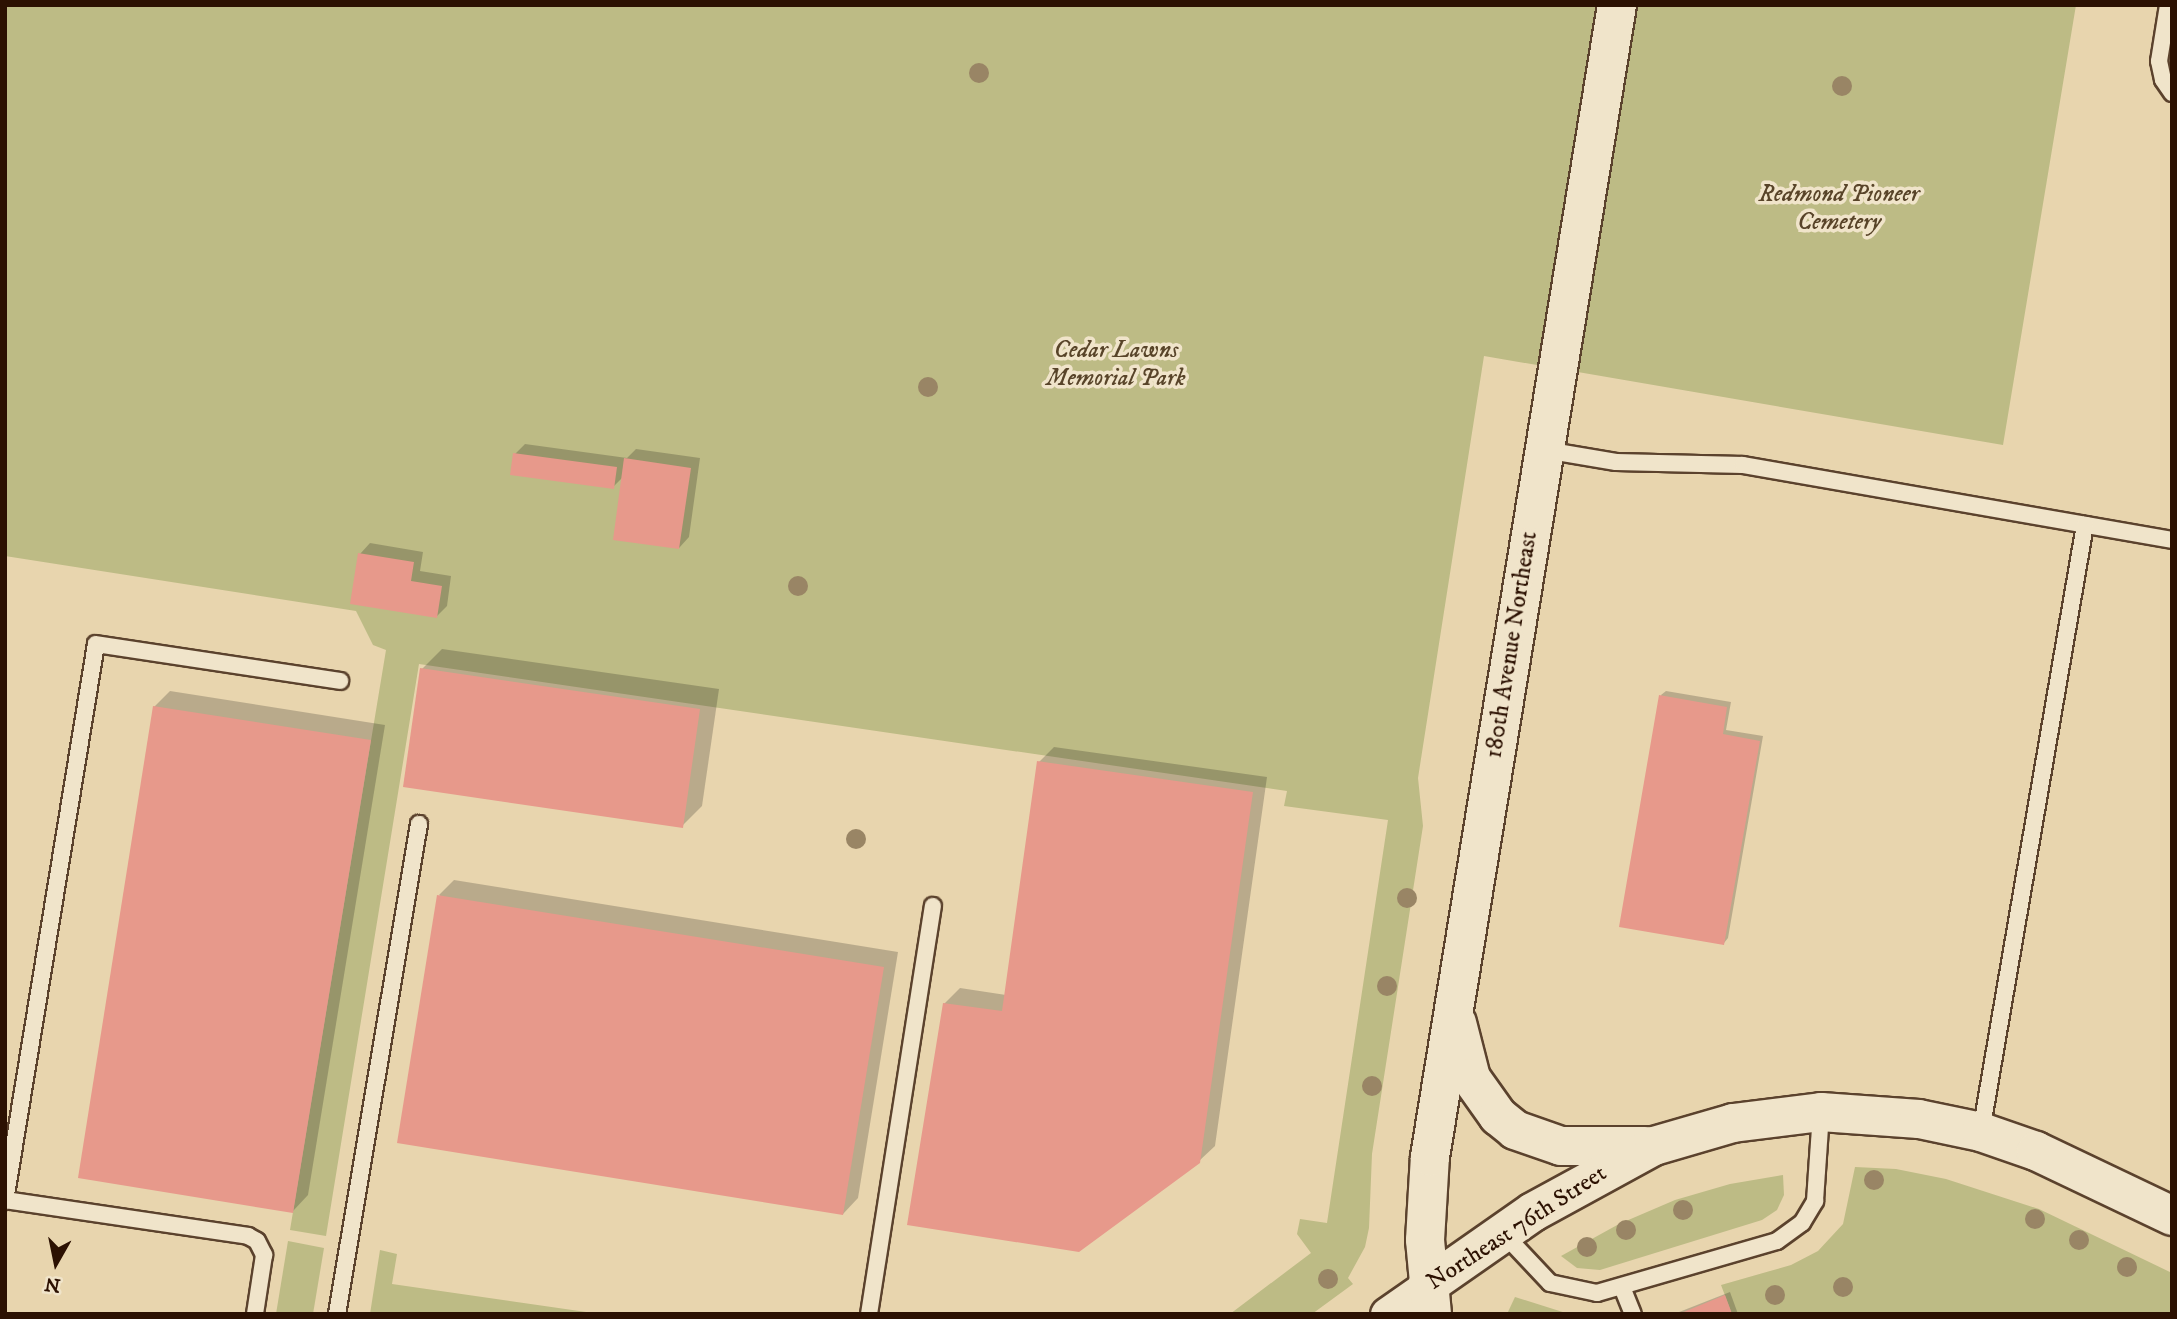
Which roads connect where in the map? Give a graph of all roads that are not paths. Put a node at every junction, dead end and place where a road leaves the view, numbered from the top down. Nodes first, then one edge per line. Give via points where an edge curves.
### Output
1 (1617, 5) edge
2 (2168, 5) edge
3 (2172, 93) edge
4 (1543, 450) junction
5 (2085, 525) junction
6 (2172, 540) edge
7 (340, 681) dead end
8 (419, 824) dead end
9 (933, 906) dead end
10 (1454, 1007) junction
11 (1821, 1112) junction
12 (1981, 1132) junction
13 (1654, 1146) junction
14 (5, 1200) edge
15 (2172, 1216) edge
16 (1502, 1232) junction
17 (1622, 1287) junction
18 (1429, 1300) edge
19 (255, 1314) edge
20 (337, 1314) edge
21 (869, 1314) edge
22 (1387, 1314) edge
23 (1633, 1314) edge

1 - 4 street, 180th Avenue Northeast
2 - 3 lane via 2159,61
4 - 5 lane via 1616,462 1743,465
4 - 10 street, 180th Avenue Northeast
5 - 6 lane
5 - 12 lane
7 - 14 lane via 96,644
8 - 20 lane
9 - 21 lane
10 - 13 street via 1471,1078 1497,1116 1515,1130 1561,1146
10 - 18 street, 180th Avenue Northeast via 1426,1195
11 - 12 street, Northeast 76th Street via 1908,1117
11 - 13 street, Northeast 76th Street via 1733,1123
11 - 17 lane via 1815,1201 1802,1223 1777,1241
12 - 15 street, Northeast 76th Street via 2056,1160
13 - 16 street, Northeast 76th Street
14 - 19 lane via 248,1236 257,1241 264,1255
16 - 17 lane via 1550,1283 1597,1293
16 - 18 street, Northeast 76th Street
17 - 23 lane
18 - 22 street, Northeast 76th Street

